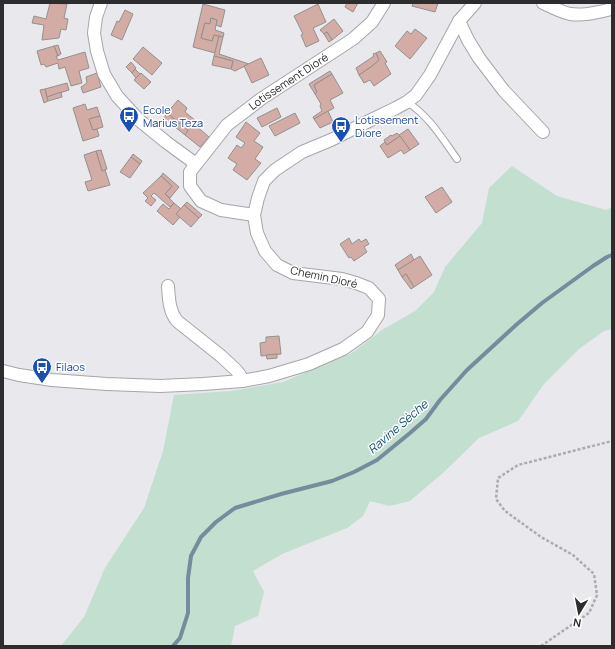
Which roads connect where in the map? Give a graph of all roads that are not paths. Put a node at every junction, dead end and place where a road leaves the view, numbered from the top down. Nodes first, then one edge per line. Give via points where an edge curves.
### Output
1 (101, 3) edge
2 (384, 3) edge
3 (475, 3) edge
4 (543, 3) edge
5 (612, 9) edge
6 (459, 21) junction
7 (407, 102) junction
8 (543, 132) dead end
9 (457, 159) dead end
10 (196, 164) junction
11 (254, 215) junction
12 (168, 286) dead end
13 (3, 371) edge
14 (242, 381) junction

1 - 10 street via 94,33 104,74 117,96 139,120
2 - 10 street, Lotissement Dioré via 372,22 353,39 261,99 227,125
3 - 6 street, Chemin Dioré
4 - 5 street via 569,14
6 - 7 street, Chemin Dioré via 426,81
6 - 8 street via 479,58 504,91
7 - 9 lane via 425,116
7 - 11 street, Chemin Dioré via 302,152 275,170 264,181
10 - 11 street, Lotissement Dioré via 190,172 190,186 201,201 221,210
11 - 14 street, Chemin Dioré via 257,233 265,251 277,265 293,273 356,282 368,288 379,300 378,315 367,332 343,349 309,364
12 - 14 street via 173,316 236,370
13 - 14 street, Chemin Dioré via 52,380 107,384 160,386

